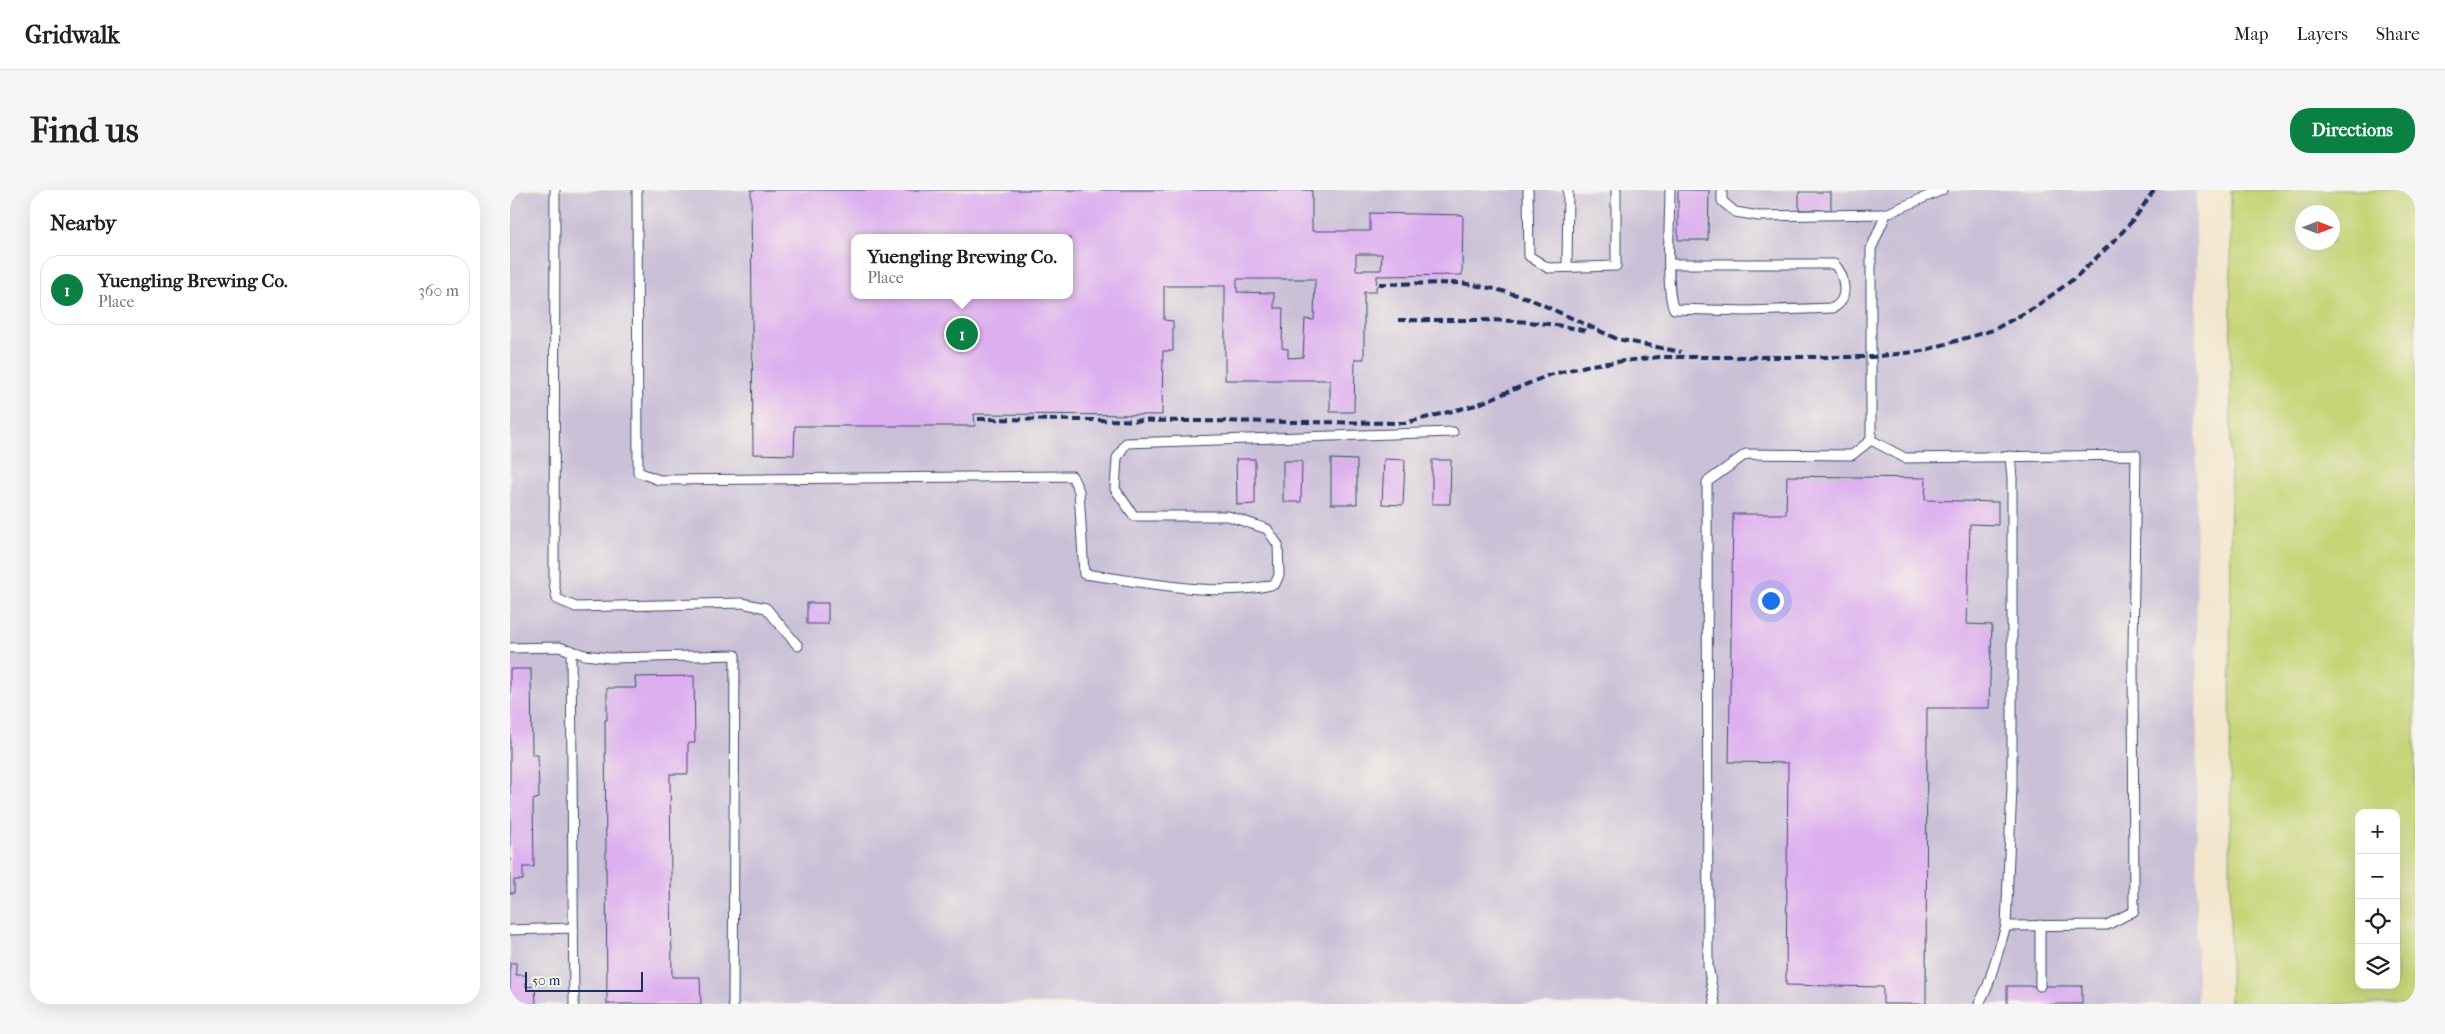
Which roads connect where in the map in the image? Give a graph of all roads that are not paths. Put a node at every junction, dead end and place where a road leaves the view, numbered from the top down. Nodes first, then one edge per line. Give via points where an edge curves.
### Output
1 (555, 190) edge
2 (637, 190) edge
3 (1528, 190) edge
4 (1568, 190) edge
5 (1616, 190) edge
6 (1670, 190) edge
7 (1722, 190) edge
8 (1942, 190) edge
9 (1886, 214) junction
10 (1670, 264) junction
11 (1567, 267) junction
12 (1453, 432) dead end
13 (1871, 440) junction
14 (2010, 456) junction
15 (798, 646) dead end
16 (510, 648) edge
17 (571, 650) junction
18 (2006, 926) junction
19 (2040, 926) junction
20 (573, 928) junction
21 (510, 930) edge
22 (2040, 986) dead end
23 (574, 1004) edge
24 (732, 1004) edge
25 (1716, 1004) edge
26 (1979, 1004) edge

1 - 15 lane via 554,584 557,599 576,607 742,603 766,608
2 - 12 lane via 638,472 659,480 1072,476 1079,491 1084,574 1206,589 1255,590 1275,584 1279,575 1278,545 1267,529 1228,516 1134,516 1115,489 1117,458 1126,443
3 - 11 lane via 1529,256 1548,268
4 - 11 lane
5 - 11 lane via 1616,266
6 - 10 lane
7 - 9 lane via 1722,202 1735,212 1759,216
8 - 9 lane
9 - 13 lane via 1871,249
10 - 10 lane via 1671,303 1680,311 1833,308 1843,299 1840,270 1834,264
13 - 14 lane via 1905,458
13 - 25 lane via 1852,455 1746,454 1707,482 1708,966
14 - 18 lane via 2012,787
14 - 19 lane via 2136,455 2134,911 2107,925
16 - 17 lane via 559,647
17 - 20 lane
17 - 24 lane via 610,658 735,655
18 - 19 lane
18 - 26 lane
19 - 22 lane
20 - 21 lane
20 - 23 lane

